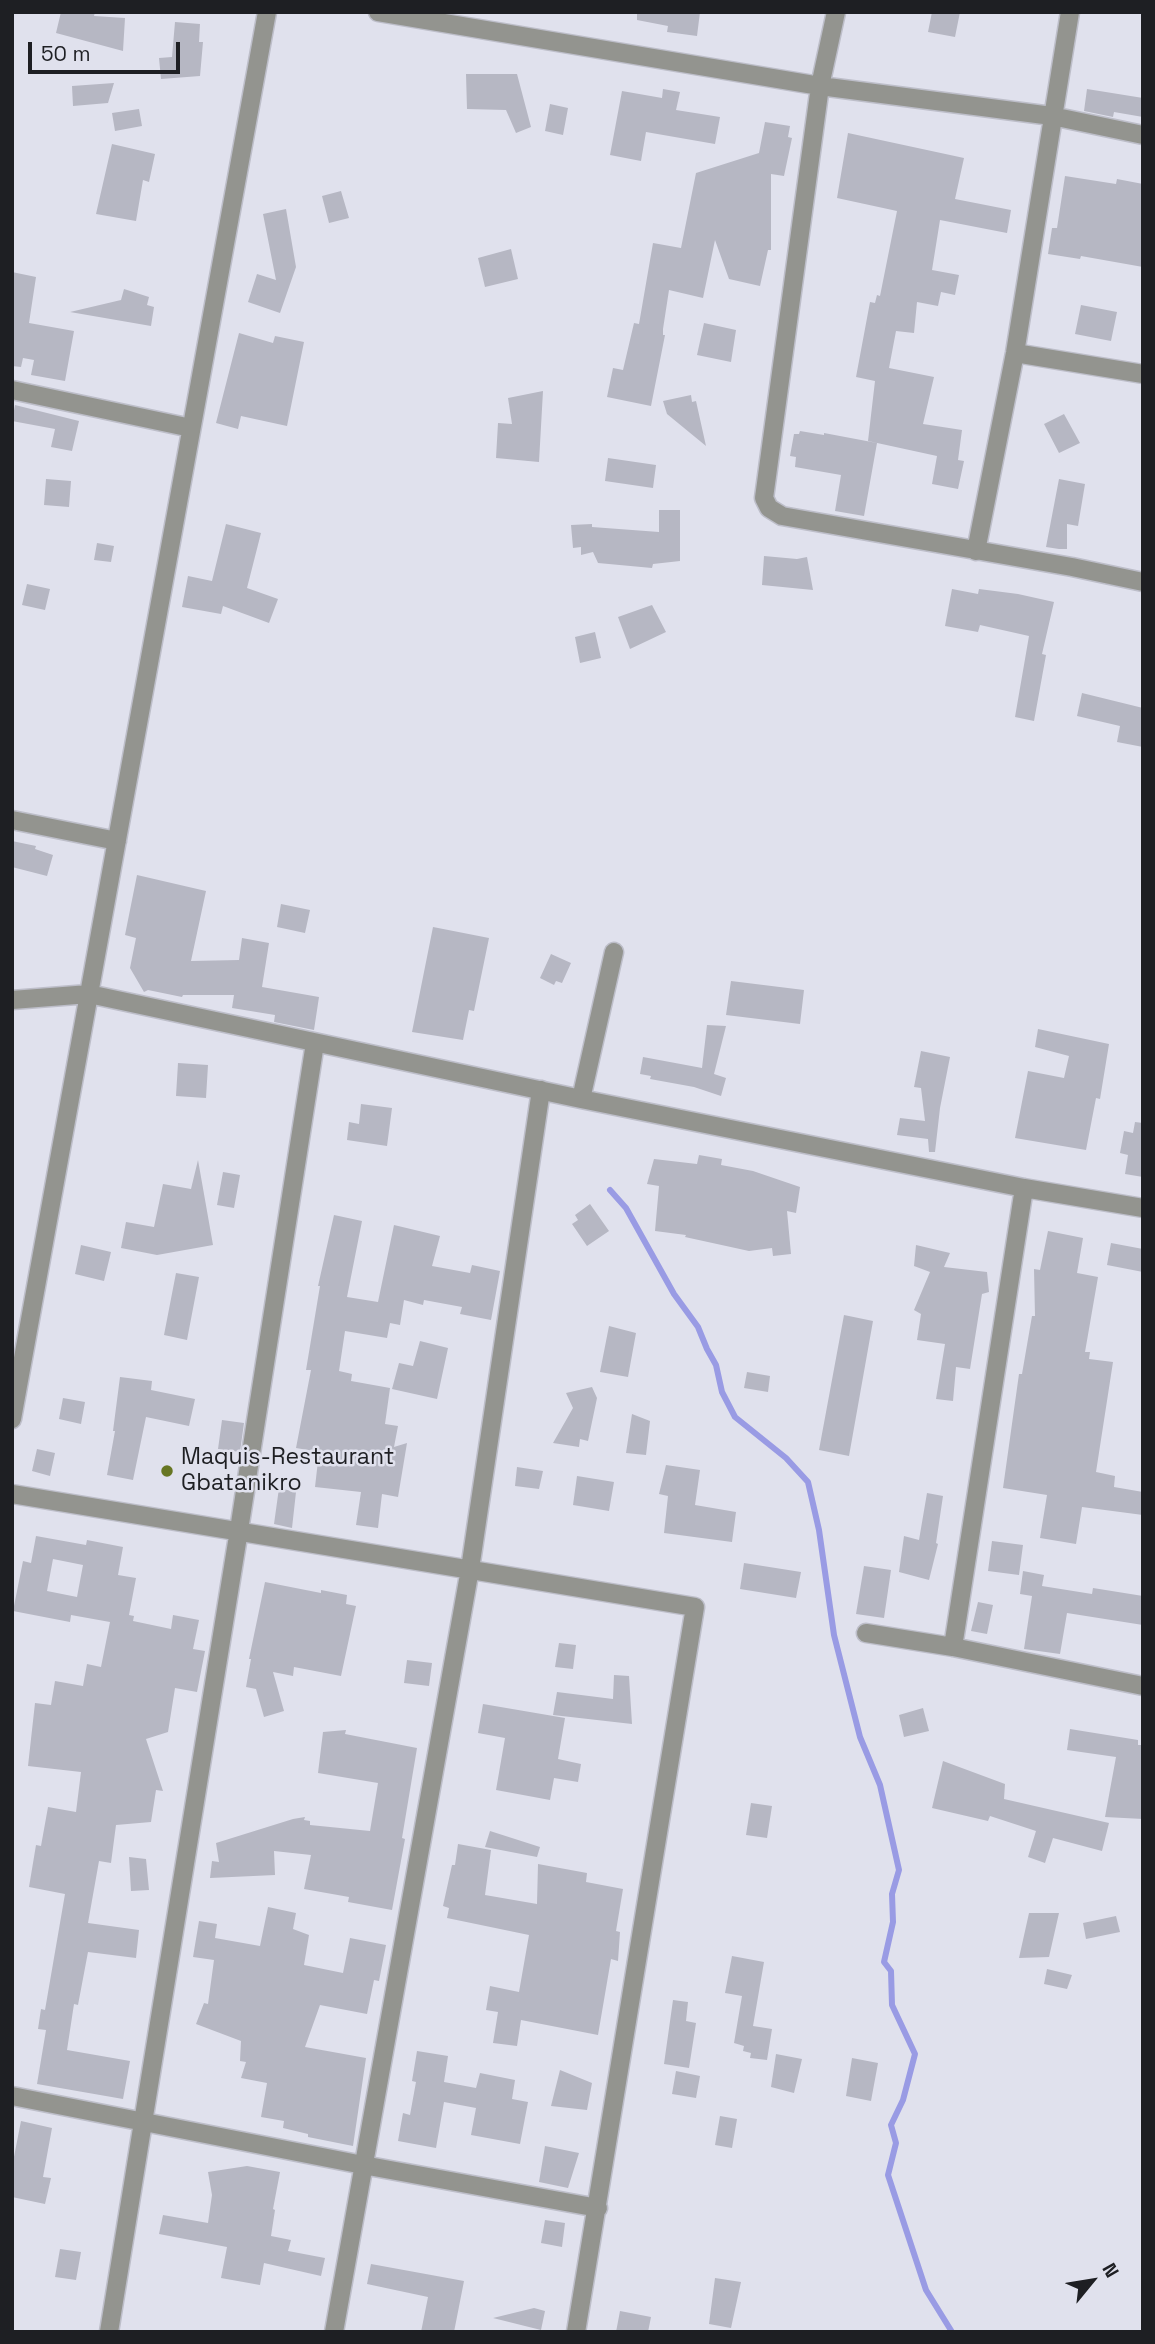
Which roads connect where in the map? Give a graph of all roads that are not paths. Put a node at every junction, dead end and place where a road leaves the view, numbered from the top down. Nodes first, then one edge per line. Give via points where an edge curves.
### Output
1 (267, 12) edge
2 (378, 12) edge
3 (836, 12) edge
4 (1070, 12) edge
5 (820, 86) junction
6 (1052, 116) junction
7 (1143, 135) edge
8 (1015, 353) junction
9 (1143, 374) edge
10 (12, 390) edge
11 (191, 428) junction
12 (976, 551) junction
13 (1143, 582) edge
14 (12, 820) edge
15 (117, 841) junction
16 (614, 952) dead end
17 (89, 994) junction
18 (12, 1000) edge
19 (315, 1043) junction
20 (541, 1090) junction
21 (581, 1099) junction
22 (1024, 1188) junction
23 (1143, 1208) edge
24 (12, 1419) edge
25 (12, 1494) edge
26 (240, 1530) junction
27 (470, 1569) junction
28 (866, 1633) dead end
29 (953, 1647) junction
30 (1143, 1686) edge
31 (12, 2096) edge
32 (143, 2120) junction
33 (363, 2165) junction
34 (598, 2208) junction
35 (109, 2332) edge
36 (334, 2332) edge
37 (576, 2332) edge

1 - 11 street
2 - 5 street
3 - 5 street
4 - 6 street
5 - 6 street
5 - 12 street via 764,498 769,509 782,516
6 - 7 street
6 - 8 street
8 - 9 street
8 - 12 street
10 - 11 street
11 - 15 street
12 - 13 street
14 - 15 street
15 - 17 street
16 - 21 street
17 - 18 street
17 - 19 street
17 - 24 street
19 - 20 street
19 - 26 street
20 - 21 street
20 - 27 street
21 - 22 street
22 - 23 street
22 - 29 street
25 - 26 street
26 - 27 street
26 - 32 street
27 - 33 street
27 - 34 street via 695,1606
28 - 29 street
29 - 30 street
31 - 32 street
32 - 33 street
32 - 35 street
33 - 34 street
33 - 36 street
34 - 37 street

